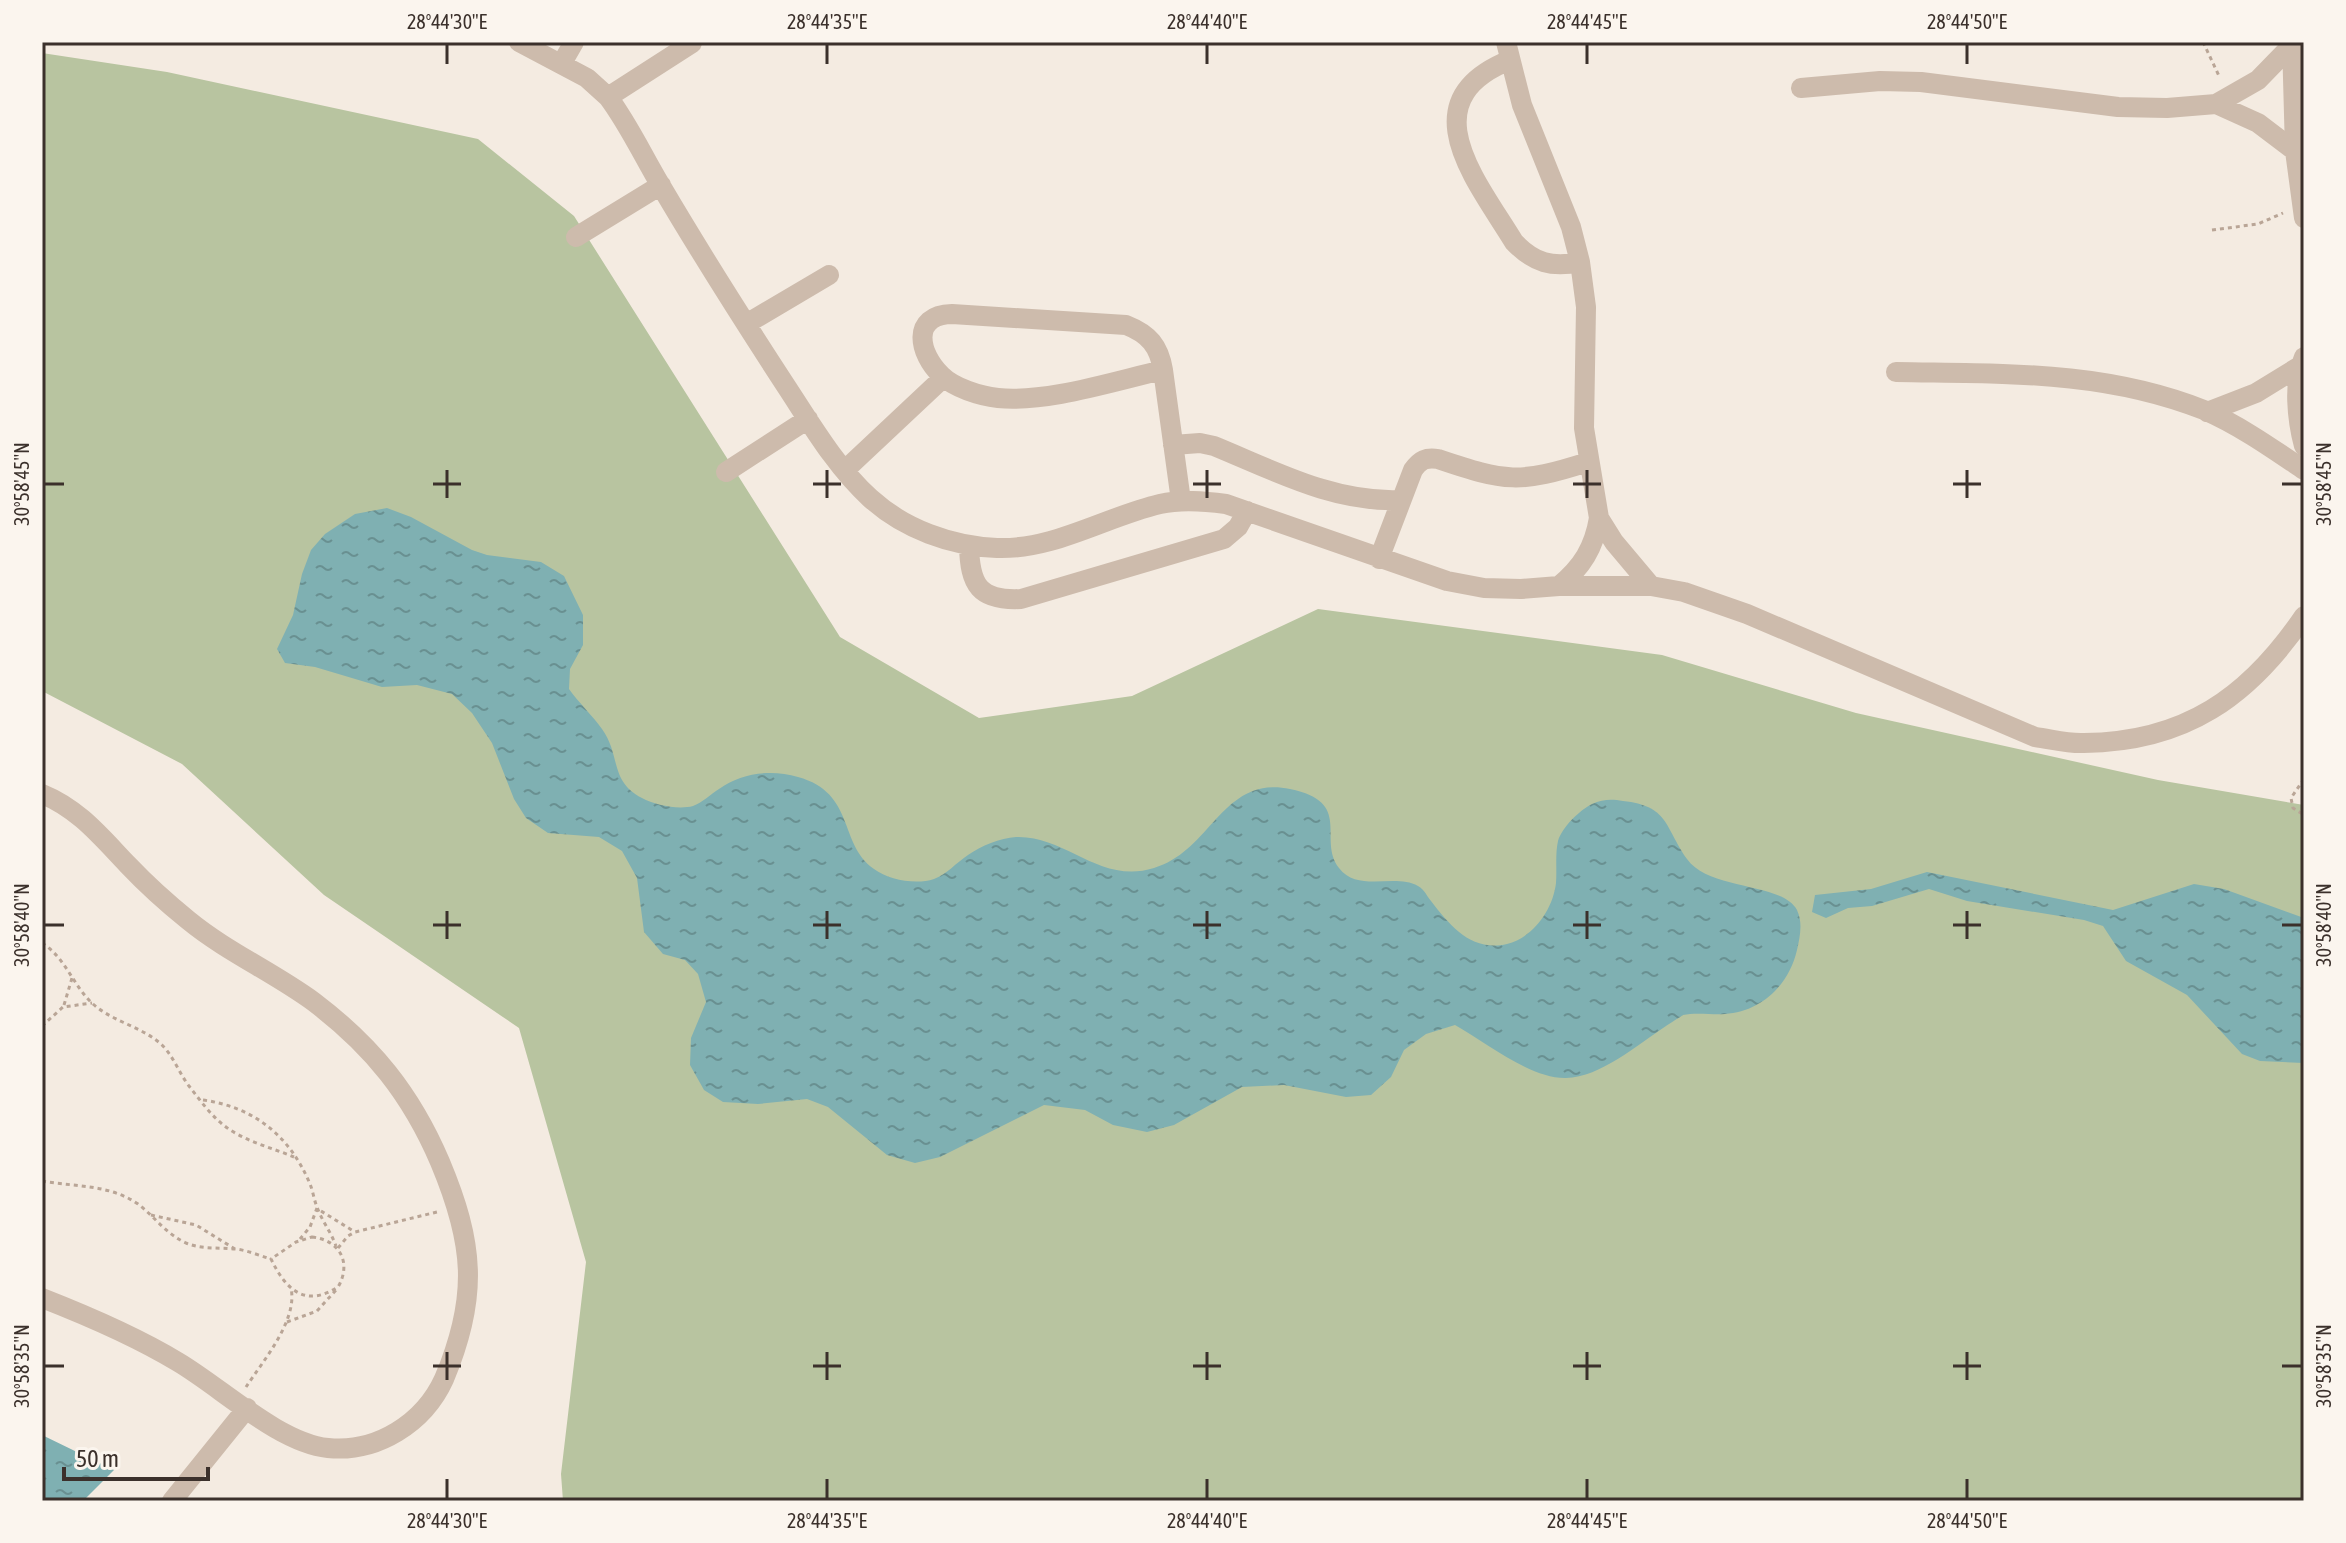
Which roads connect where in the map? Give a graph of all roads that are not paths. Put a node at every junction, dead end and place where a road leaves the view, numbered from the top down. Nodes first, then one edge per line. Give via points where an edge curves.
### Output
1 (519, 42) edge
2 (574, 42) edge
3 (692, 43) edge
4 (2292, 44) edge
5 (1508, 51) edge
6 (562, 63) junction
7 (1801, 88) dead end
8 (608, 97) junction
9 (2222, 101) junction
10 (2295, 151) junction
11 (661, 185) junction
12 (2303, 213) edge
13 (576, 237) dead end
14 (1580, 262) junction
15 (829, 275) dead end
16 (746, 324) junction
17 (2302, 362) edge
18 (1163, 370) junction
19 (1896, 372) dead end
20 (943, 378) junction
21 (2207, 412) junction
22 (808, 419) junction
23 (1173, 445) junction
24 (2304, 446) edge
25 (1588, 462) junction
26 (845, 470) junction
27 (2304, 470) edge
28 (726, 472) dead end
29 (1401, 500) junction
30 (1181, 501) junction
31 (1247, 511) junction
32 (1599, 518) junction
33 (969, 546) junction
34 (1379, 559) junction
35 (1559, 586) junction
36 (1651, 586) junction
37 (2304, 616) edge
38 (42, 794) edge
39 (42, 1298) edge
40 (242, 1404) junction
41 (172, 1501) edge

1 - 6 lane
2 - 6 lane
3 - 8 lane
4 - 9 lane via 2258,80
4 - 10 lane
5 - 14 lane via 1522,105
5 - 14 lane via 1466,92 1456,124 1459,146 1514,242 1527,255 1544,264
6 - 8 lane
7 - 9 lane via 1907,82 2118,107
8 - 11 lane
9 - 10 lane
10 - 12 lane
11 - 13 lane
11 - 16 lane
14 - 25 lane via 1586,307 1583,390
15 - 16 lane
16 - 22 lane
17 - 21 lane via 2256,393
17 - 24 lane via 2298,403
18 - 20 lane via 1029,398 997,398
18 - 20 lane via 1153,341 1126,325 940,314 929,320 921,342
18 - 23 lane
19 - 21 lane via 2114,383
20 - 26 lane
21 - 27 lane
22 - 26 lane
22 - 28 lane
23 - 29 lane via 1214,446 1354,499
23 - 30 lane
25 - 29 lane via 1519,479 1428,458 1413,470
25 - 32 lane
26 - 33 lane via 899,520
29 - 34 lane
30 - 31 lane
30 - 33 lane via 1030,546
31 - 33 lane via 1224,539 1021,599 1003,600 972,580
31 - 34 lane
32 - 35 lane via 1587,557
32 - 36 lane
34 - 35 lane via 1484,588
35 - 36 lane
36 - 37 lane via 1716,602 2035,737 2081,744 2127,741 2171,730 2213,710 2251,682
38 - 40 lane via 92,826 191,923 311,1000 367,1049 416,1110 457,1205 468,1261 463,1325 441,1384 413,1420 382,1441 334,1449 292,1439
39 - 40 lane via 166,1355
40 - 41 lane

